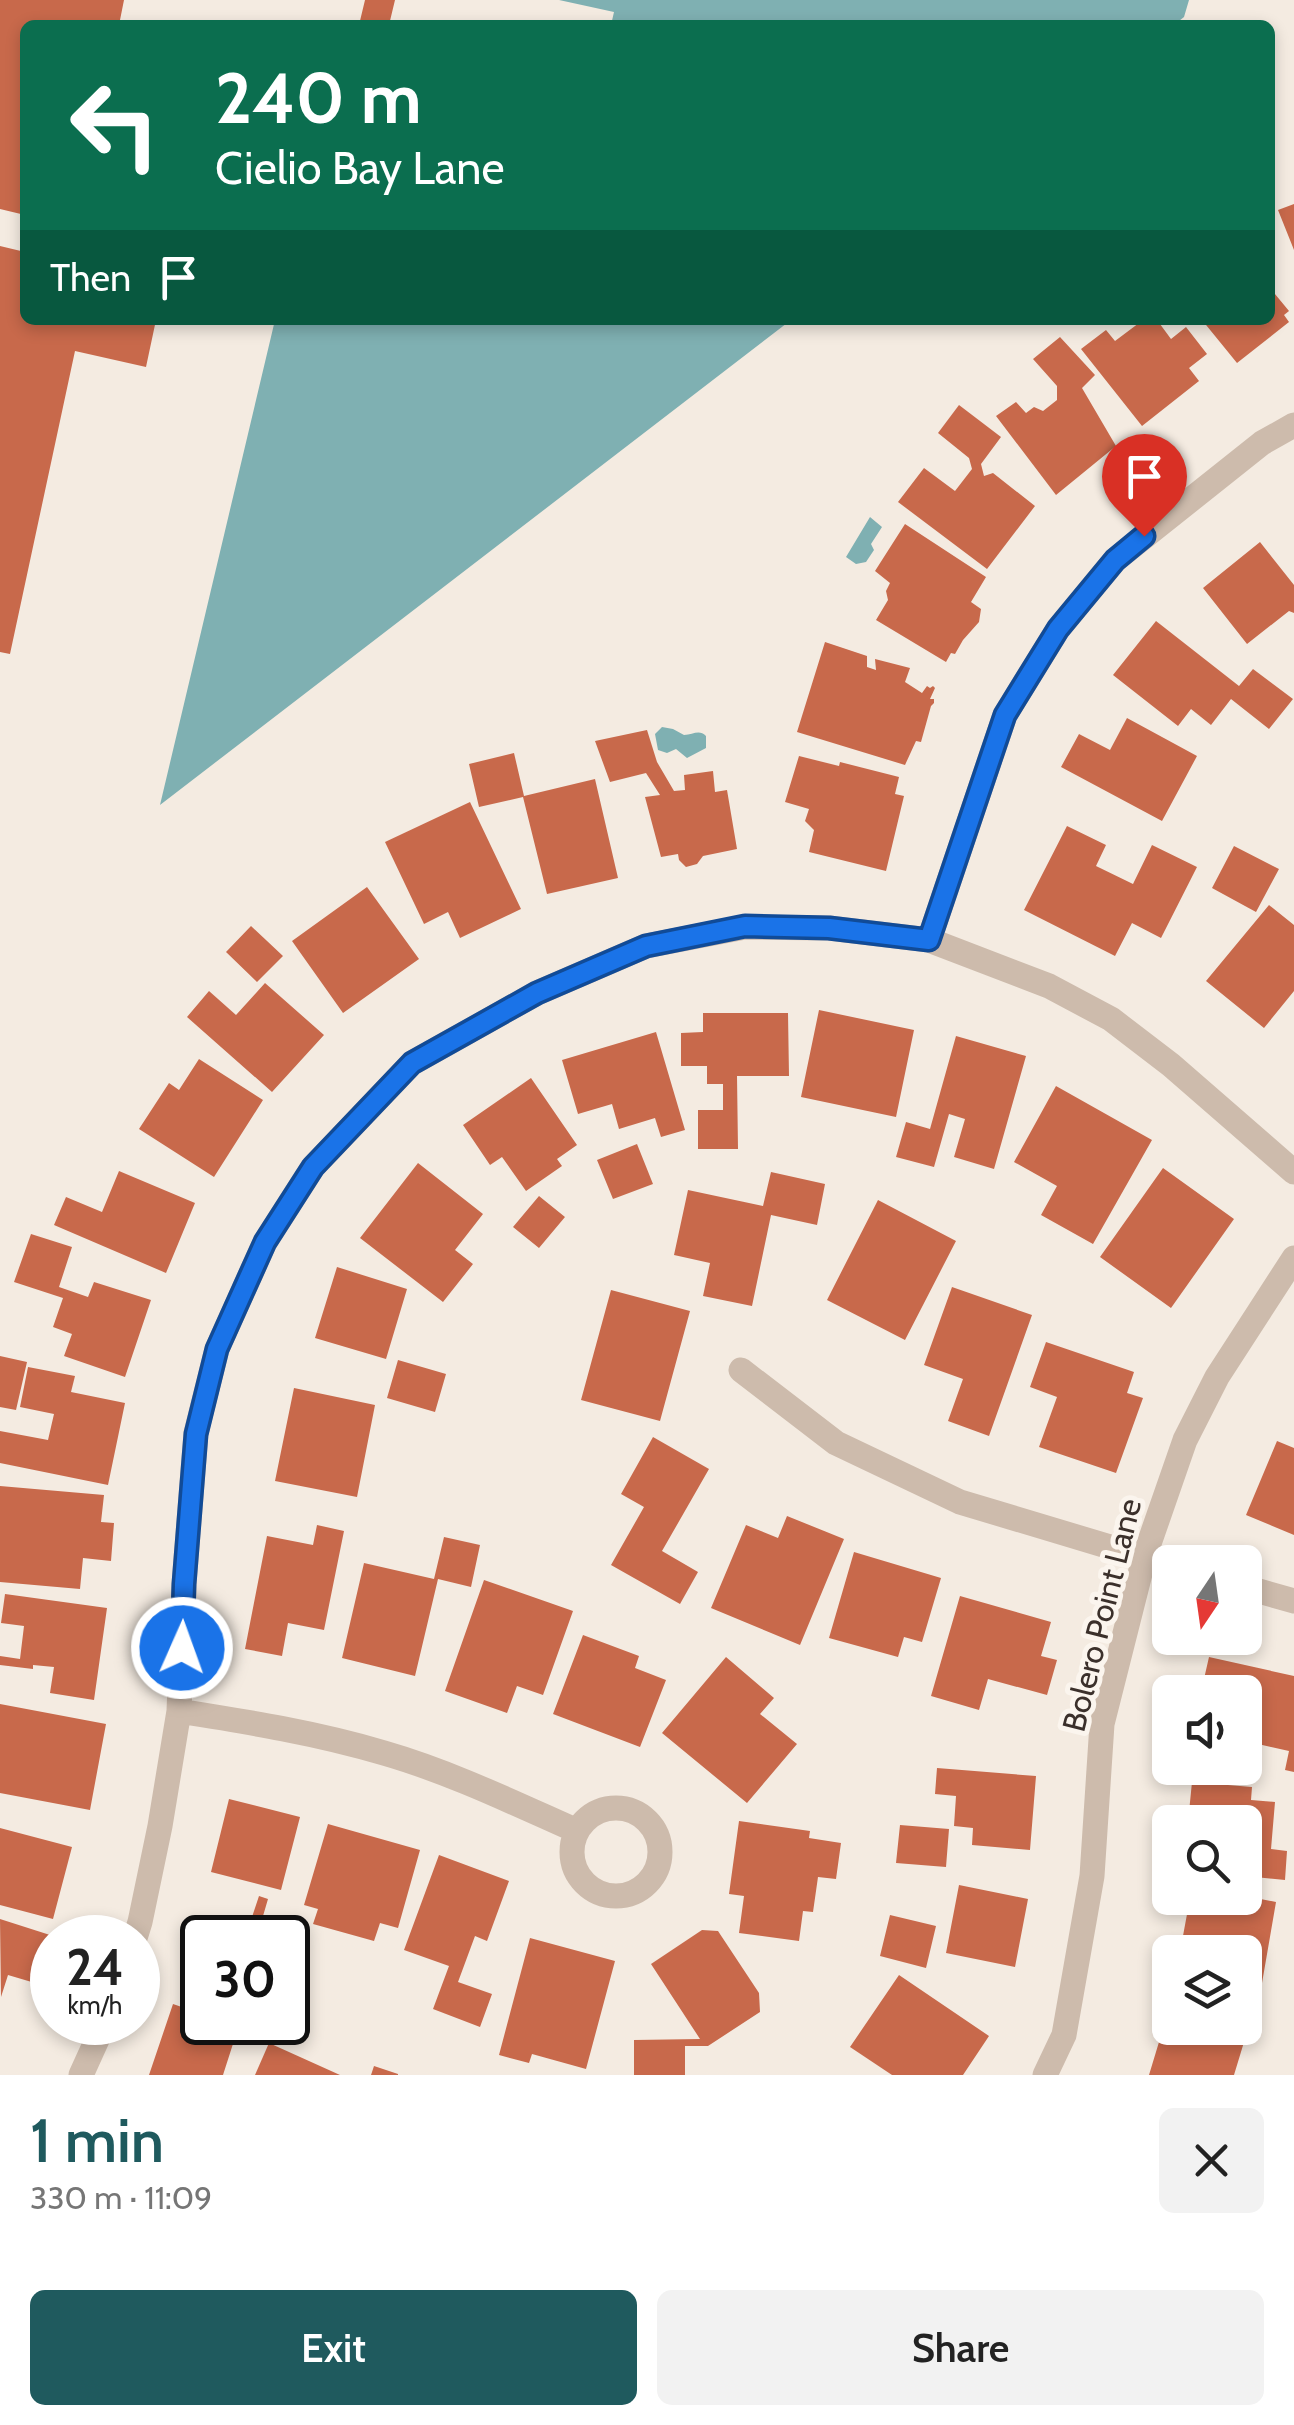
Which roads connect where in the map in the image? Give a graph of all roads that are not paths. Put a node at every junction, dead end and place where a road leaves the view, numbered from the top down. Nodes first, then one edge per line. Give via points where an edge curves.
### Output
1 (1294, 425) edge
2 (929, 940) junction
3 (1294, 1172) edge
4 (1294, 1258) edge
5 (741, 1370) dead end
6 (1144, 1558) junction
7 (1152, 1560) edge
8 (1262, 1592) edge
9 (1294, 1601) edge
10 (180, 1711) junction
11 (577, 1832) dead end
12 (140, 1915) edge
13 (94, 2045) edge
14 (82, 2075) edge
15 (1044, 2075) edge

1 - 2 street via 1115,560 1058,629 1005,715
2 - 3 street via 1049,986 1111,1019
2 - 10 street via 745,926 646,946 537,993 412,1063 313,1167 265,1242 217,1349 196,1434
4 - 6 street, Bolero Point Lane via 1185,1440
5 - 6 street via 836,1443 960,1502
6 - 7 street
6 - 15 street, Bolero Point Lane via 1102,1724 1092,1876 1064,2035
8 - 9 street
10 - 11 street via 385,1753
10 - 12 street
13 - 14 street

